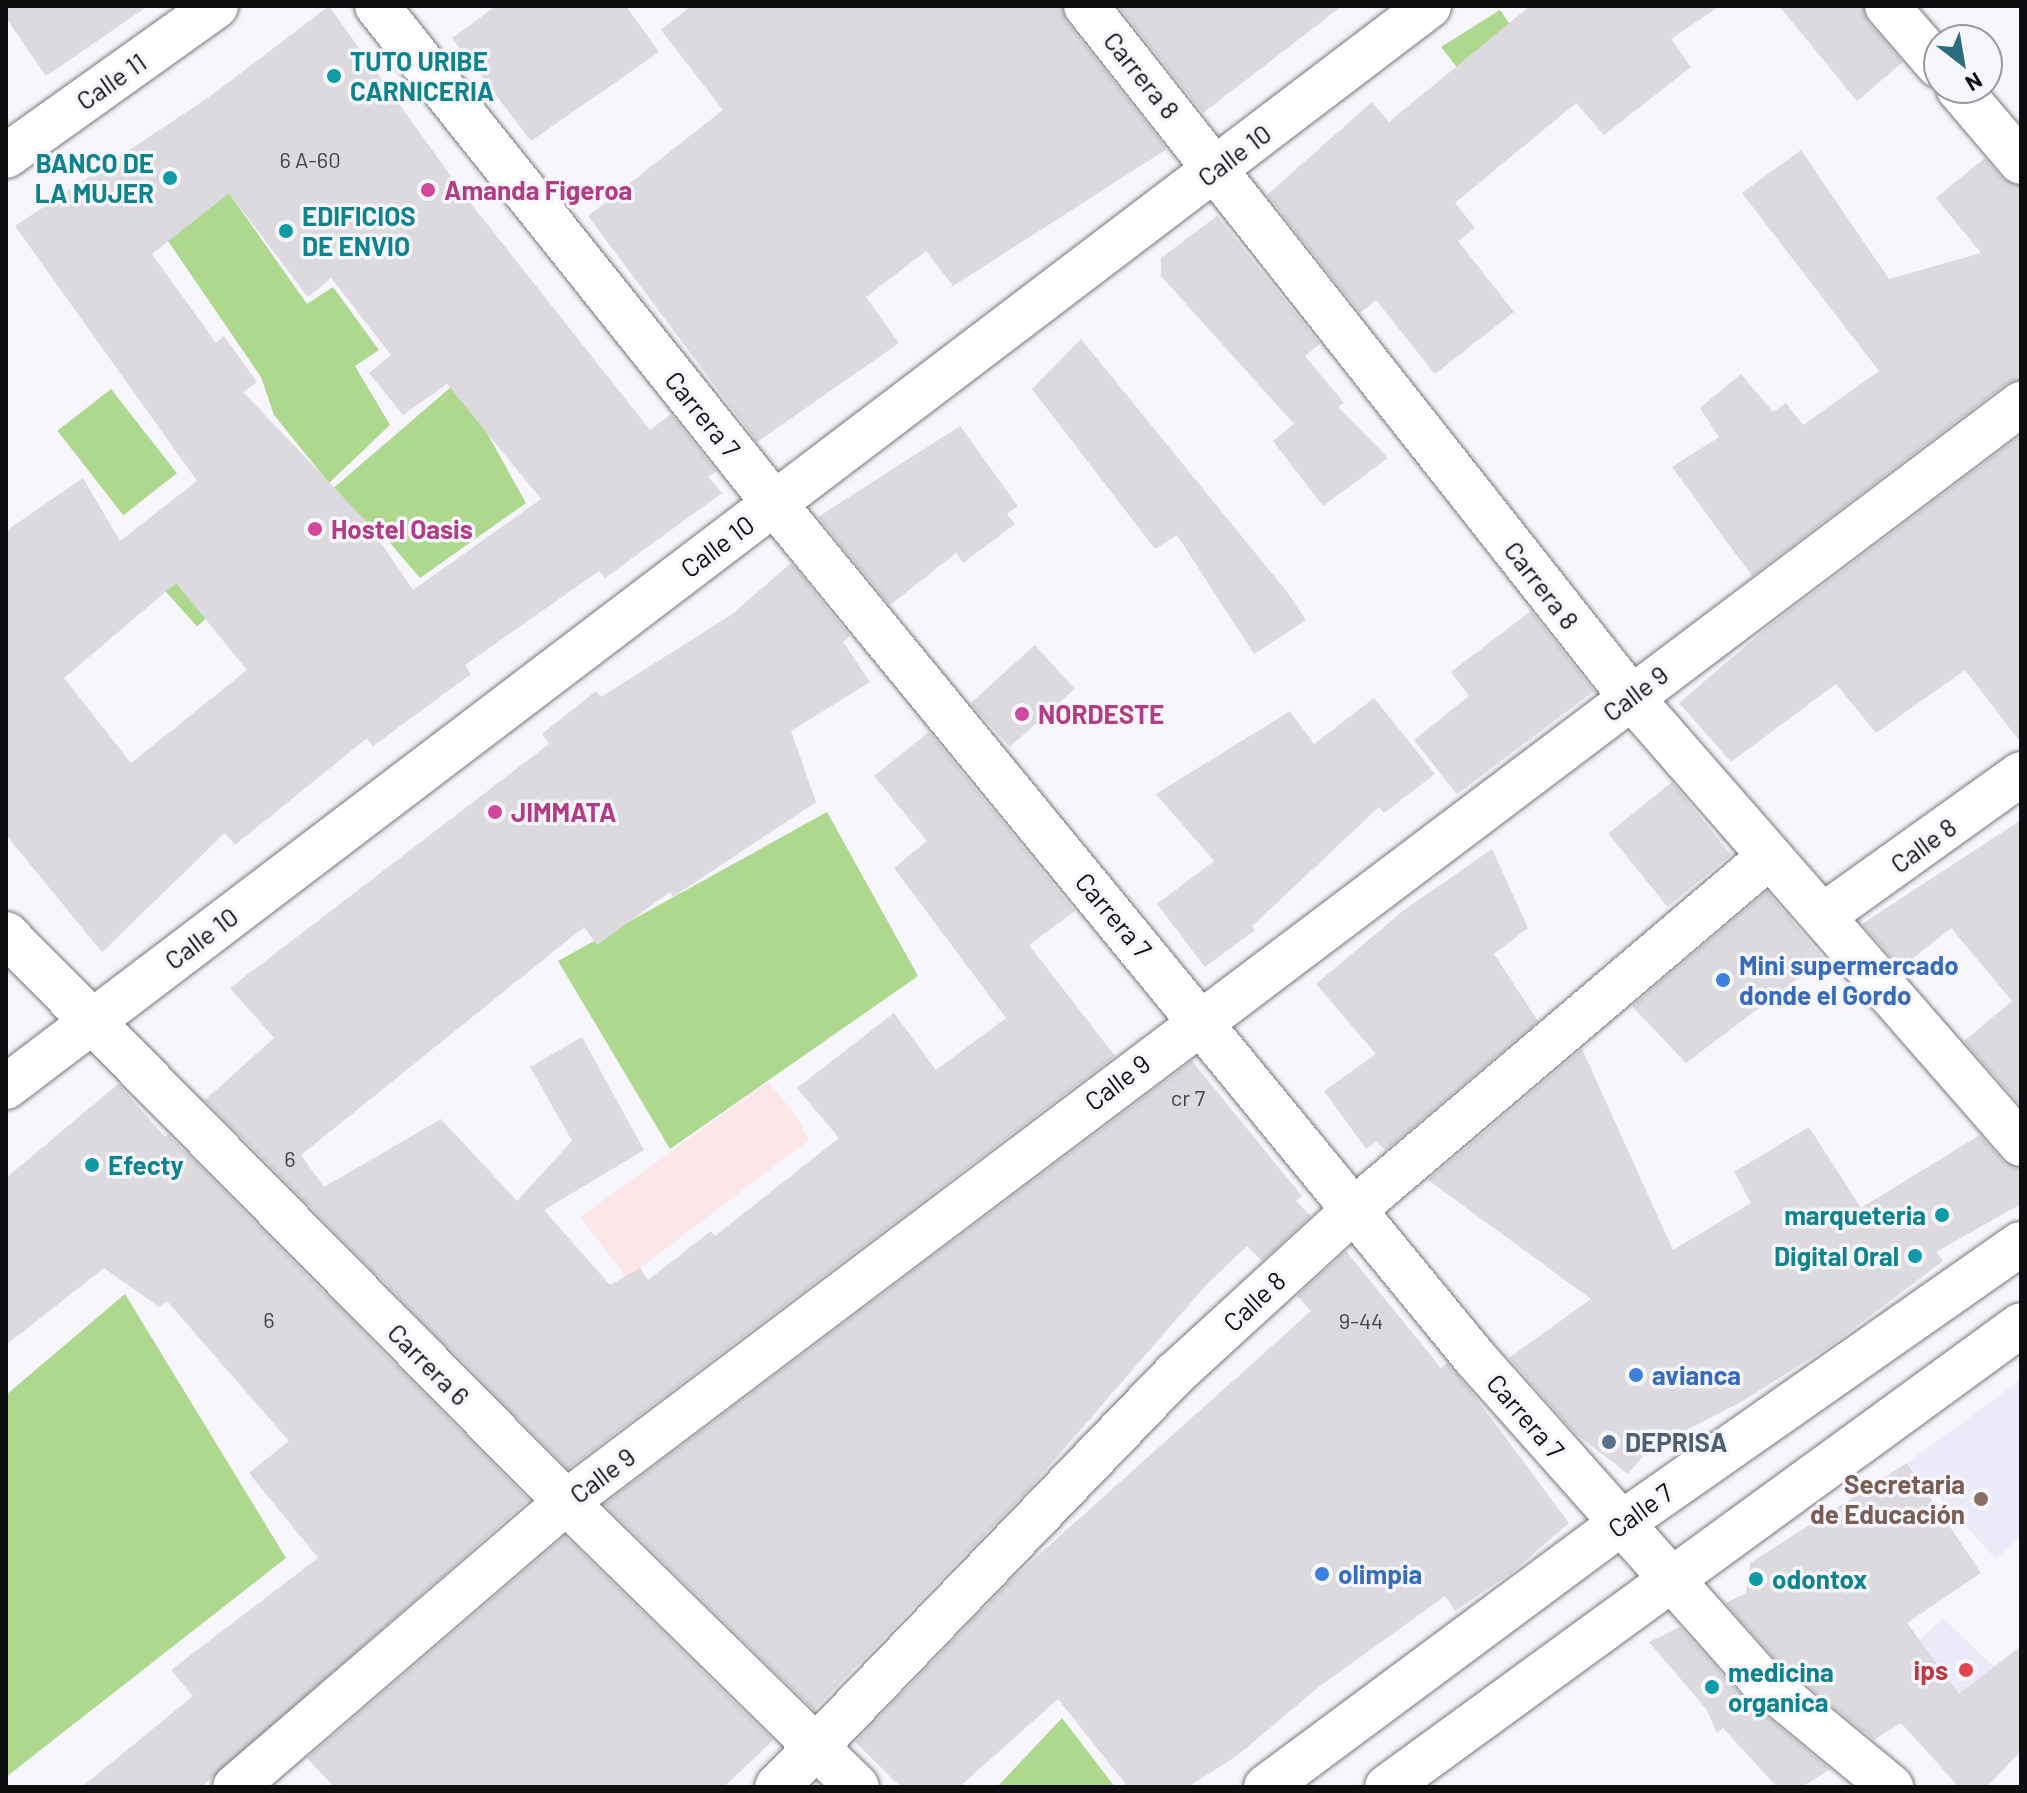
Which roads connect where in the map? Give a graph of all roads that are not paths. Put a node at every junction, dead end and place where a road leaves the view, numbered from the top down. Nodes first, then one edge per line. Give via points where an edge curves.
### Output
1 (216, 6) edge
2 (377, 6) edge
3 (1086, 6) edge
4 (1429, 6) edge
5 (1887, 6) edge
6 (1923, 48) edge
7 (1972, 104) edge
8 (6, 156) edge
9 (2021, 162) edge
10 (1218, 168) junction
11 (2021, 404) edge
12 (774, 503) junction
13 (1631, 697) junction
14 (2021, 774) edge
15 (1770, 856) junction
16 (1824, 915) junction
17 (6, 934) edge
18 (1200, 1019) junction
19 (91, 1022) junction
20 (6, 1087) edge
21 (2021, 1144) edge
22 (1356, 1208) junction
23 (2021, 1244) edge
24 (2021, 1325) edge
25 (566, 1502) junction
26 (1619, 1525) junction
27 (1671, 1581) junction
28 (814, 1746) junction
29 (235, 1787) edge
30 (777, 1787) edge
31 (857, 1787) edge
32 (1266, 1787) edge
33 (1387, 1787) edge
34 (1891, 1787) edge

1 - 8 street, Calle 11
2 - 12 street, Carrera 7
3 - 10 street, Carrera 8
4 - 10 street, Calle 10
5 - 6 street
7 - 9 street
10 - 12 street, Calle 10
10 - 13 street, Carrera 8
11 - 13 street, Calle 9
12 - 18 street, Carrera 7
12 - 19 street, Calle 10
13 - 15 street, Carrera 8
13 - 18 street, Calle 9
14 - 16 street, Calle 8
15 - 16 street, Carrera 8
15 - 22 street, Calle 8
16 - 21 street, Carrera 8
17 - 19 street, Carrera 6
18 - 22 street, Carrera 7
18 - 25 street, Calle 9
19 - 20 street, Calle 10
19 - 25 street, Carrera 6
22 - 26 street, Carrera 7
22 - 28 street, Calle 8 via 1175,1374
23 - 26 street, Calle 7
24 - 27 street
25 - 28 street, Carrera 6
25 - 29 street, Calle 9
26 - 27 street, Carrera 7
26 - 32 street, Calle 7
27 - 33 street
27 - 34 street, Carrera 7 via 1758,1677
28 - 30 street, Calle 8
28 - 31 street, Carrera 6

